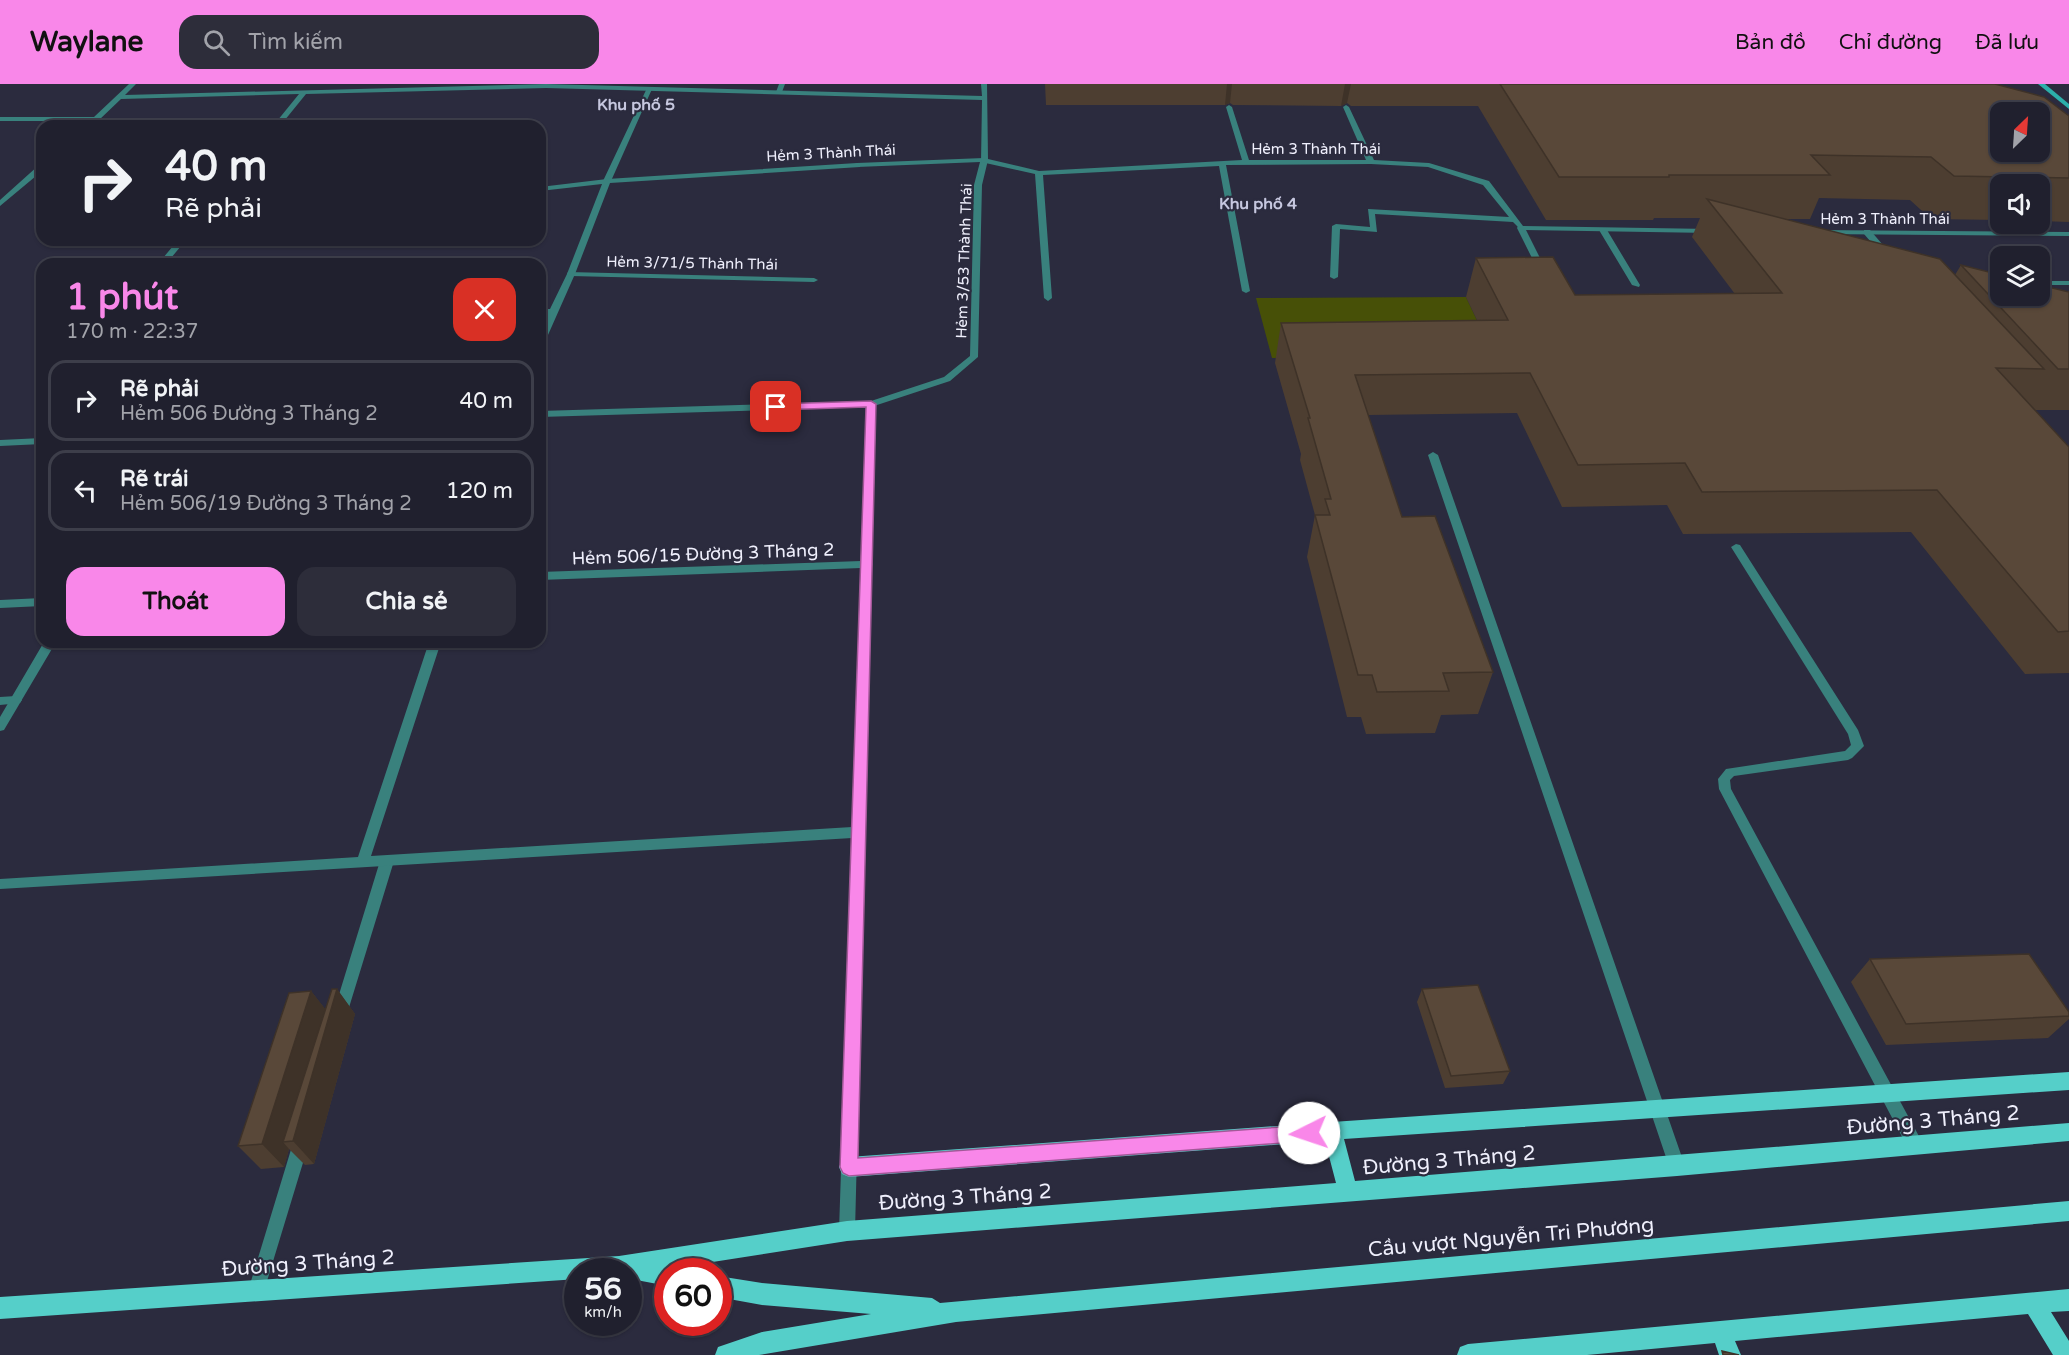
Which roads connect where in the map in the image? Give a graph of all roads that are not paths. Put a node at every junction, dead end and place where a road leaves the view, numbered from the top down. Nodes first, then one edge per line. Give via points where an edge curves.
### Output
1 (133, 84) edge
2 (782, 84) edge
3 (984, 84) edge
4 (2041, 84) edge
5 (599, 85) edge
6 (407, 87) edge
7 (649, 89) junction
8 (304, 92) junction
9 (779, 92) junction
10 (122, 97) junction
11 (985, 98) junction
12 (1229, 107) dead end
13 (1346, 107) dead end
14 (2069, 107) edge
15 (0, 119) edge
16 (97, 119) joint
17 (281, 120) edge
18 (984, 160) junction
19 (1246, 162) junction
20 (1371, 162) junction
21 (1222, 163) junction
22 (36, 172) edge
23 (1039, 173) junction
24 (607, 181) junction
25 (546, 188) edge
26 (0, 204) edge
27 (1514, 220) junction
28 (1521, 228) junction
29 (1603, 230) junction
30 (1723, 231) edge
31 (1807, 232) edge
32 (1867, 232) junction
33 (2069, 234) edge
34 (177, 246) edge
35 (1890, 257) edge
36 (167, 258) edge
37 (571, 274) junction
38 (1334, 277) dead end
39 (1546, 277) edge
40 (814, 280) dead end
41 (2050, 283) edge
42 (2069, 284) edge
43 (1636, 285) dead end
44 (1246, 291) dead end
45 (1048, 298) dead end
46 (546, 312) edge
47 (553, 312) junction
48 (546, 329) edge
49 (871, 404) junction
50 (546, 414) edge
51 (36, 441) edge
52 (0, 443) edge
53 (1433, 455) dead end
54 (1736, 547) dead end
55 (868, 564) junction
56 (546, 576) edge
57 (36, 602) edge
58 (0, 604) edge
59 (46, 648) edge
60 (433, 648) edge
61 (16, 700) junction
62 (0, 701) edge
63 (0, 727) edge
64 (859, 832) junction
65 (387, 861) junction
66 (363, 862) junction
67 (0, 884) edge
68 (336, 1029) edge
69 (2069, 1081) edge
70 (1887, 1093) junction
71 (1656, 1109) junction
72 (305, 1130) edge
73 (1332, 1131) junction
74 (2069, 1132) edge
75 (1915, 1145) junction
76 (1677, 1166) junction
77 (849, 1167) junction
78 (1348, 1192) junction
79 (2069, 1211) edge
80 (847, 1231) junction
81 (642, 1262) edge
82 (564, 1270) edge
83 (732, 1289) edge
84 (256, 1291) junction
85 (2069, 1300) edge
86 (2033, 1303) junction
87 (0, 1308) edge
88 (956, 1311) junction
89 (1721, 1332) junction
90 (726, 1355) edge
91 (1467, 1355) edge
92 (1730, 1355) edge
93 (2065, 1355) edge

1 - 10 street
2 - 9 street
3 - 11 street, Hẻm 3/53 Thành Thái
4 - 14 main road
5 - 6 street
5 - 7 street
6 - 8 street
7 - 9 street
7 - 24 street
8 - 10 street
8 - 17 street
9 - 11 street
10 - 16 street
11 - 18 street, Hẻm 3/53 Thành Thái
12 - 19 street
13 - 20 street
15 - 16 street
18 - 23 street, Hẻm 3 Thành Thái
18 - 24 street, Hẻm 3 Thành Thái
18 - 49 street, Hẻm 3/53 Thành Thái via 978,185 974,357 947,379
19 - 20 street, Hẻm 3 Thành Thái
19 - 21 street, Hẻm 3 Thành Thái
20 - 27 street, Hẻm 3 Thành Thái via 1429,165 1486,183
21 - 23 street, Hẻm 3 Thành Thái
21 - 44 street
22 - 26 street
23 - 45 street
24 - 25 street, Hẻm 3 Thành Thái
24 - 37 street
27 - 28 street, Hẻm 3 Thành Thái
27 - 38 street via 1371,211 1374,230 1336,226
28 - 29 street
28 - 39 street, Hẻm 3 Thành Thái
29 - 30 street
29 - 43 street
31 - 32 street, Hẻm 3 Thành Thái
32 - 33 street, Hẻm 3 Thành Thái
32 - 35 street
34 - 36 street
37 - 40 street, Hẻm 3/71/5 Thành Thái
37 - 47 street
41 - 42 street
46 - 47 street
47 - 48 street
49 - 50 street, Hẻm 3/53 Thành Thái
49 - 55 street
51 - 52 street
53 - 71 street
54 - 70 street via 1854,733 1858,746 1848,755 1730,772 1724,778 1725,789
55 - 56 street, Hẻm 506/15 Đường 3 Tháng 2
55 - 64 street
57 - 58 street
59 - 61 street
60 - 66 street
61 - 62 street
61 - 63 street
64 - 65 street
64 - 77 street
65 - 66 street
65 - 68 street
66 - 67 street
69 - 70 main road, Đường 3 Tháng 2
70 - 71 main road, Đường 3 Tháng 2
70 - 75 street
71 - 73 main road, Đường 3 Tháng 2
71 - 76 street
72 - 84 street
73 - 77 main road, Đường 3 Tháng 2
73 - 78 main road
74 - 75 main road, Đường 3 Tháng 2
75 - 76 main road, Đường 3 Tháng 2
76 - 78 main road, Đường 3 Tháng 2
77 - 80 street
78 - 80 main road, Đường 3 Tháng 2
79 - 88 main road, Cầu vượt Nguyễn Tri Phương
80 - 81 main road, Đường 3 Tháng 2
82 - 84 main road, Đường 3 Tháng 2
83 - 88 main road
84 - 87 main road, Đường 3 Tháng 2
85 - 86 main road
86 - 89 main road
86 - 93 main road
88 - 90 main road via 762,1343
89 - 91 main road
89 - 92 main road

